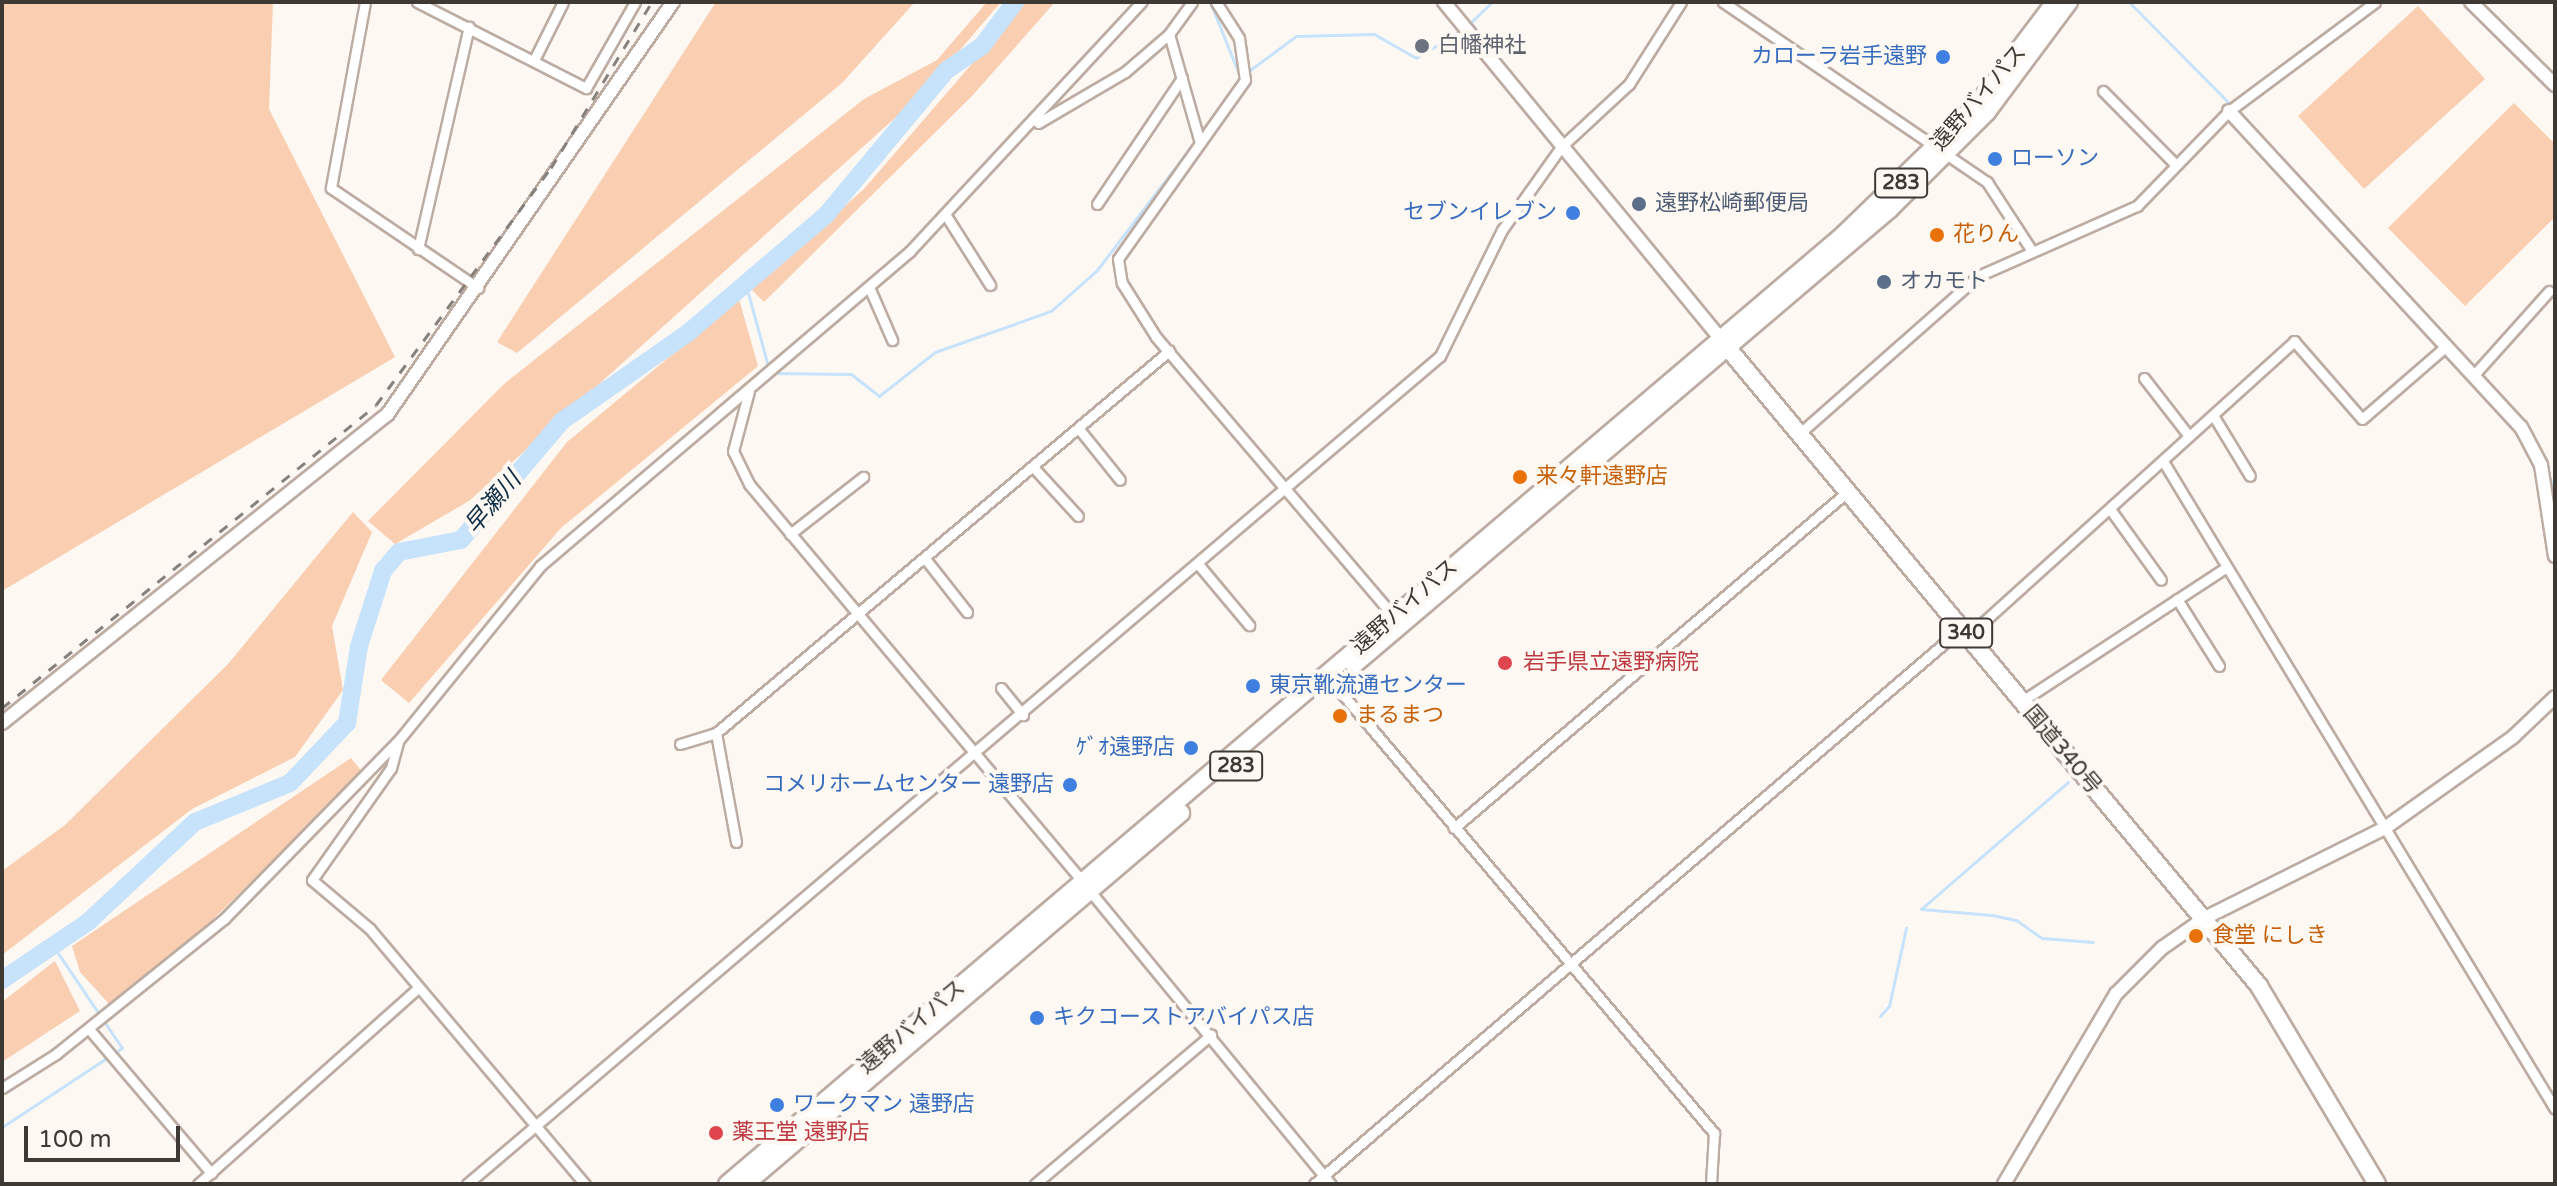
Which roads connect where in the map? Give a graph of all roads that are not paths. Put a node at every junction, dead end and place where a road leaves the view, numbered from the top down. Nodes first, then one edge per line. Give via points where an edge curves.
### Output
1 (365, 2) edge
2 (417, 2) edge
3 (563, 2) edge
4 (635, 2) edge
5 (673, 2) edge
6 (1141, 2) edge
7 (1192, 2) edge
8 (1216, 2) edge
9 (1444, 2) edge
10 (1681, 2) edge
11 (1723, 2) edge
12 (2055, 2) edge
13 (2069, 2) edge
14 (2375, 2) edge
15 (2471, 2) edge
16 (469, 27) junction
17 (1169, 34) junction
18 (534, 60) junction
19 (1182, 78) junction
20 (2555, 85) edge
21 (2103, 91) dead end
22 (2229, 111) junction
23 (1028, 129) junction
24 (1200, 143) junction
25 (1561, 147) junction
26 (1945, 148) junction
27 (2176, 165) junction
28 (1097, 204) dead end
29 (945, 214) junction
30 (2030, 248) junction
31 (418, 249) junction
32 (990, 285) dead end
33 (869, 287) junction
34 (478, 288) junction
35 (2549, 291) dead end
36 (892, 340) dead end
37 (1723, 342) junction
38 (2445, 347) junction
39 (1169, 351) junction
40 (2476, 373) junction
41 (2144, 378) dead end
42 (749, 391) junction
43 (2213, 415) junction
44 (1079, 429) junction
45 (1799, 434) junction
46 (2189, 436) junction
47 (2163, 461) junction
48 (1034, 468) junction
49 (2250, 476) dead end
50 (863, 477) dead end
51 (1120, 480) dead end
52 (1285, 490) junction
53 (1847, 492) junction
54 (2110, 509) junction
55 (2552, 513) edge
56 (1078, 516) dead end
57 (790, 534) junction
58 (2555, 556) edge
59 (927, 561) junction
60 (1198, 564) junction
61 (2224, 569) junction
62 (2161, 580) dead end
63 (2177, 599) junction
64 (967, 612) dead end
65 (1394, 617) junction
66 (860, 618) junction
67 (1249, 625) dead end
68 (1965, 632) junction
69 (2219, 666) dead end
70 (1333, 683) junction
71 (1001, 688) dead end
72 (2555, 697) edge
73 (2022, 701) junction
74 (1023, 715) junction
75 (2, 723) edge
76 (716, 733) junction
77 (398, 741) junction
78 (680, 744) dead end
79 (975, 752) junction
80 (1454, 828) junction
81 (2385, 828) junction
82 (736, 842) dead end
83 (1087, 886) junction
84 (2205, 918) junction
85 (1571, 965) junction
86 (418, 988) junction
87 (89, 1029) junction
88 (1211, 1035) junction
89 (2, 1088) edge
90 (2555, 1109) edge
91 (532, 1126) junction
92 (211, 1173) junction
93 (1328, 1180) edge
94 (198, 1184) edge
95 (467, 1184) edge
96 (585, 1184) edge
97 (727, 1184) edge
98 (746, 1184) edge
99 (1035, 1184) edge
100 (1314, 1184) edge
101 (1711, 1184) edge
102 (2004, 1184) edge
103 (2377, 1184) edge

1 - 31 street via 331,188
2 - 16 street
3 - 18 street
4 - 18 street via 586,88
5 - 34 street
6 - 23 street
7 - 17 street
8 - 24 street via 1239,38 1245,80
9 - 25 street
10 - 25 street via 1629,84
11 - 26 street
12 - 26 highway, 遠野バイパス / 283
13 - 26 highway, 遠野バイパス / 283
14 - 22 street
15 - 20 street
16 - 18 street
16 - 31 street
17 - 19 street
17 - 23 street via 1125,72
19 - 24 street
19 - 28 street
21 - 27 street
22 - 27 street
22 - 38 street
23 - 29 street
24 - 39 street via 1118,259 1131,303
25 - 37 street
25 - 52 street via 1502,230 1440,356
26 - 30 street via 1987,182
26 - 37 highway, 遠野バイパス / 283
27 - 30 street via 2137,206
29 - 32 street
29 - 33 street
30 - 45 street via 1978,276
31 - 34 street
33 - 36 street
33 - 42 street
34 - 75 street via 387,415
35 - 40 street
37 - 45 highway, 国道340号 / 340
37 - 65 highway, 遠野バイパス / 283
37 - 70 highway, 遠野バイパス / 283
38 - 40 street
38 - 43 street via 2362,419 2294,341
39 - 44 street
39 - 52 street
40 - 55 street via 2532,444
41 - 46 street
42 - 57 street via 733,451
42 - 77 street via 540,566
43 - 46 street
43 - 49 street
44 - 48 street
44 - 51 street
45 - 53 highway, 国道340号 / 340
46 - 47 street
47 - 54 street
47 - 61 street
48 - 56 street
48 - 59 street
50 - 57 street
52 - 60 street
52 - 65 street
53 - 68 highway, 国道340号 / 340
53 - 80 street
54 - 62 street
54 - 68 street
55 - 58 street
57 - 66 street
59 - 64 street
59 - 66 street
60 - 67 street
60 - 74 street
61 - 63 street
61 - 81 street
63 - 69 street
63 - 73 street
65 - 83 highway, 遠野バイパス / 283
66 - 76 street
66 - 79 street
68 - 73 highway, 国道340号 / 340
68 - 85 street
70 - 80 street
70 - 83 highway, 遠野バイパス / 283
71 - 74 street
72 - 81 street via 2513,737
73 - 84 highway, 国道340号 / 340
74 - 79 street
76 - 78 street
76 - 82 street
77 - 86 street via 391,768 312,880 370,929
77 - 87 street via 224,919
79 - 83 street
79 - 91 street
80 - 85 street
81 - 84 street
81 - 90 street
83 - 88 street
83 - 97 highway, 遠野バイパス / 283
83 - 98 highway, 遠野バイパス / 283
84 - 102 street via 2116,994
84 - 103 highway, 国道340号 / 340 via 2294,1034
85 - 93 street
85 - 101 street via 1714,1133
86 - 91 street
86 - 92 street
87 - 89 street
87 - 92 street
88 - 93 street
88 - 99 street
91 - 95 street
91 - 96 street
92 - 94 street
93 - 100 street

